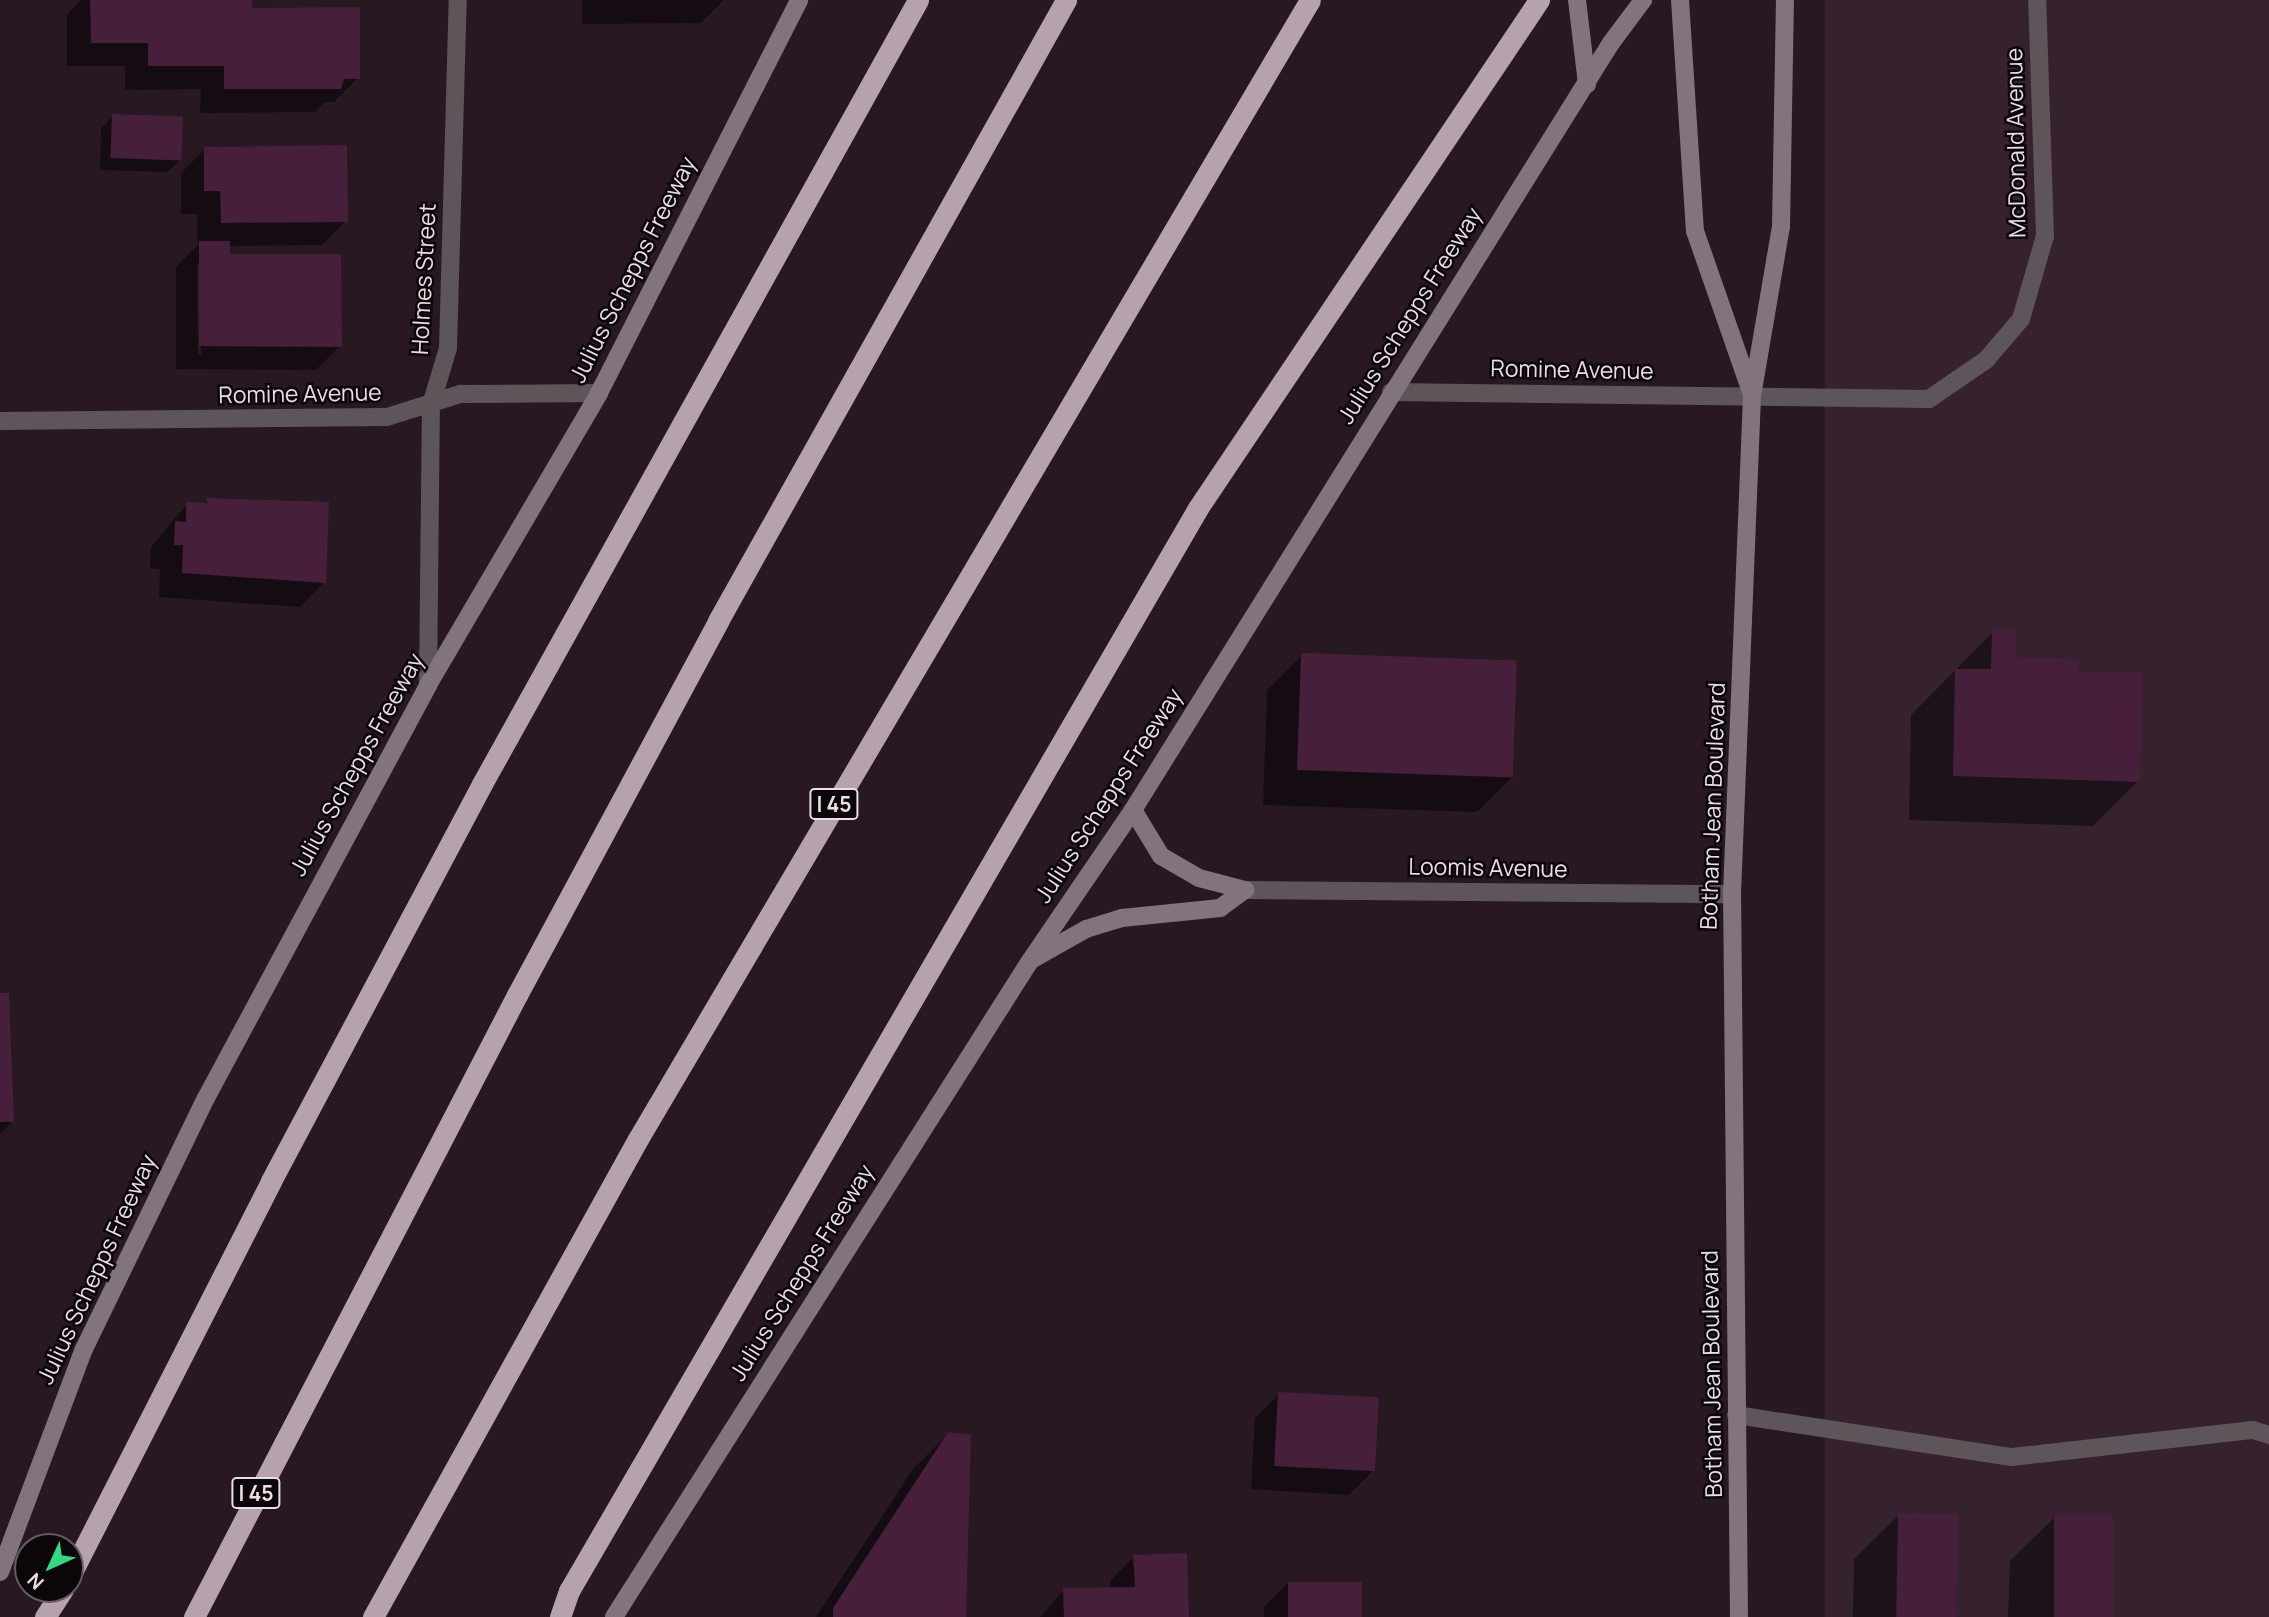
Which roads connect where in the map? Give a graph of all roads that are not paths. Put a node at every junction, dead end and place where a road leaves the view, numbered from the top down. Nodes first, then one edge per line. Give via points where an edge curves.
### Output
1 (458, 0) edge
2 (799, 0) edge
3 (918, 0) edge
4 (1066, 0) edge
5 (1310, 0) edge
6 (1539, 0) edge
7 (1577, 0) edge
8 (1643, 0) edge
9 (1680, 0) edge
10 (1785, 0) edge
11 (2037, 0) edge
12 (1587, 84) junction
13 (1391, 392) junction
14 (598, 393) junction
15 (1752, 396) junction
16 (431, 405) junction
17 (0, 421) edge
18 (428, 685) junction
19 (1133, 810) junction
20 (1245, 890) junction
21 (1732, 894) junction
22 (1030, 961) junction
23 (1735, 1415) junction
24 (2269, 1435) edge
25 (84, 1548) edge
26 (0, 1572) edge
27 (194, 1617) edge
28 (373, 1617) edge
29 (560, 1617) edge
30 (614, 1617) edge
31 (1739, 1617) edge

1 - 16 street, Holmes Street via 448,348
2 - 14 main road, Julius Schepps Freeway
3 - 25 highway via 482,784 271,1181
4 - 27 highway, I 45 via 582,874
5 - 28 highway, I 45 via 638,1139
6 - 29 highway via 1198,508 569,1591
7 - 12 main road
8 - 12 main road, Julius Schepps Freeway
9 - 15 main road via 1695,231
10 - 15 main road, Botham Jean Boulevard via 1780,227
11 - 15 street, McDonald Avenue via 2045,236 2021,319 1986,360 1929,399
12 - 13 main road, Julius Schepps Freeway
13 - 15 street, Romine Avenue
13 - 19 main road, Julius Schepps Freeway
14 - 16 street, Romine Avenue via 460,394
14 - 18 main road, Julius Schepps Freeway
15 - 21 main road, Botham Jean Boulevard
16 - 17 street, Romine Avenue via 387,417
16 - 18 street, Holmes Street
18 - 26 main road, Julius Schepps Freeway via 206,1098 96,1324
19 - 20 main road via 1161,856 1199,878
19 - 22 main road, Julius Schepps Freeway
20 - 21 street, Loomis Avenue
20 - 22 main road via 1220,908 1122,918 1086,929
21 - 23 main road, Botham Jean Boulevard
22 - 30 main road, Julius Schepps Freeway
23 - 24 street via 2012,1457 2253,1430
23 - 31 main road, Botham Jean Boulevard

